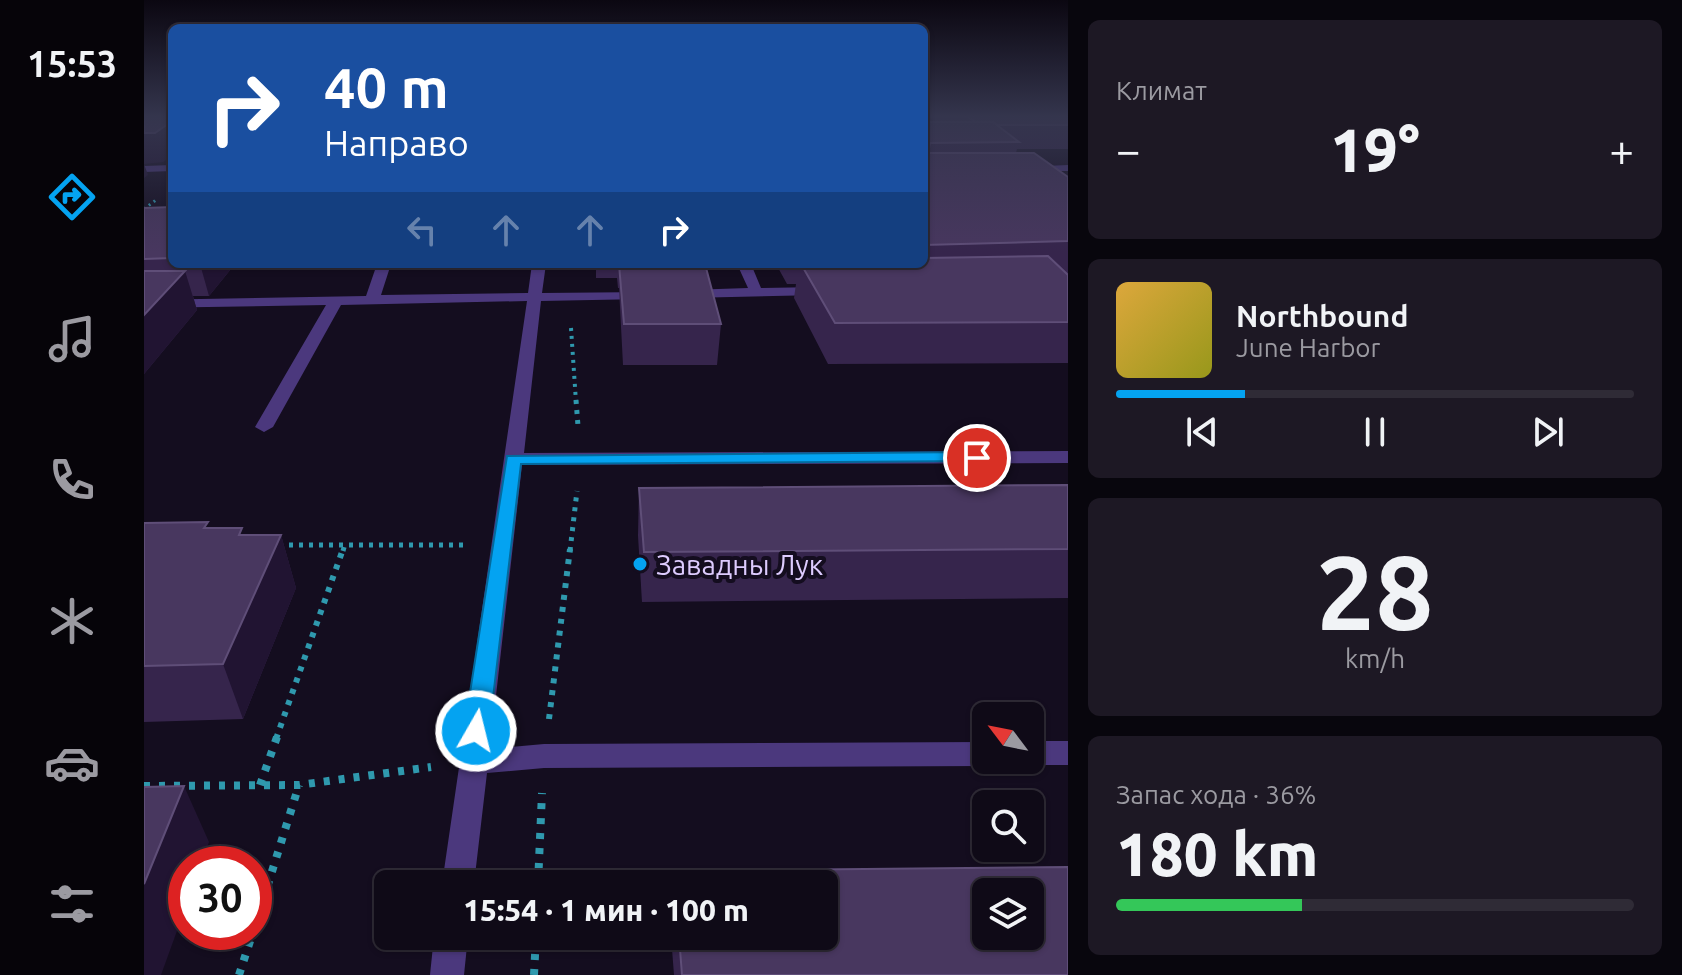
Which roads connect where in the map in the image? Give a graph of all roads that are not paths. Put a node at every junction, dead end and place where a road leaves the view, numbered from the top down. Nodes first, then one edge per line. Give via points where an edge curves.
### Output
1 (168, 168) edge
2 (1068, 168) edge
3 (144, 169) edge
4 (1025, 176) edge
5 (383, 268) edge
6 (539, 268) edge
7 (746, 268) edge
8 (834, 291) edge
9 (756, 292) junction
10 (536, 297) junction
11 (336, 300) junction
12 (372, 300) junction
13 (144, 304) edge
14 (264, 427) dead end
15 (1068, 457) edge
16 (513, 459) junction
17 (1044, 753) edge
18 (1068, 753) edge
19 (972, 754) edge
20 (472, 762) junction
21 (460, 870) edge
22 (450, 950) edge
23 (447, 975) edge

1 - 3 street
2 - 4 street
5 - 12 street
6 - 10 street
7 - 9 street
8 - 9 street
9 - 10 street
10 - 12 street
10 - 16 street
11 - 12 street
11 - 13 street
11 - 14 street
15 - 16 street
16 - 20 street
17 - 18 street
19 - 20 street via 544,756
20 - 21 street
22 - 23 street

